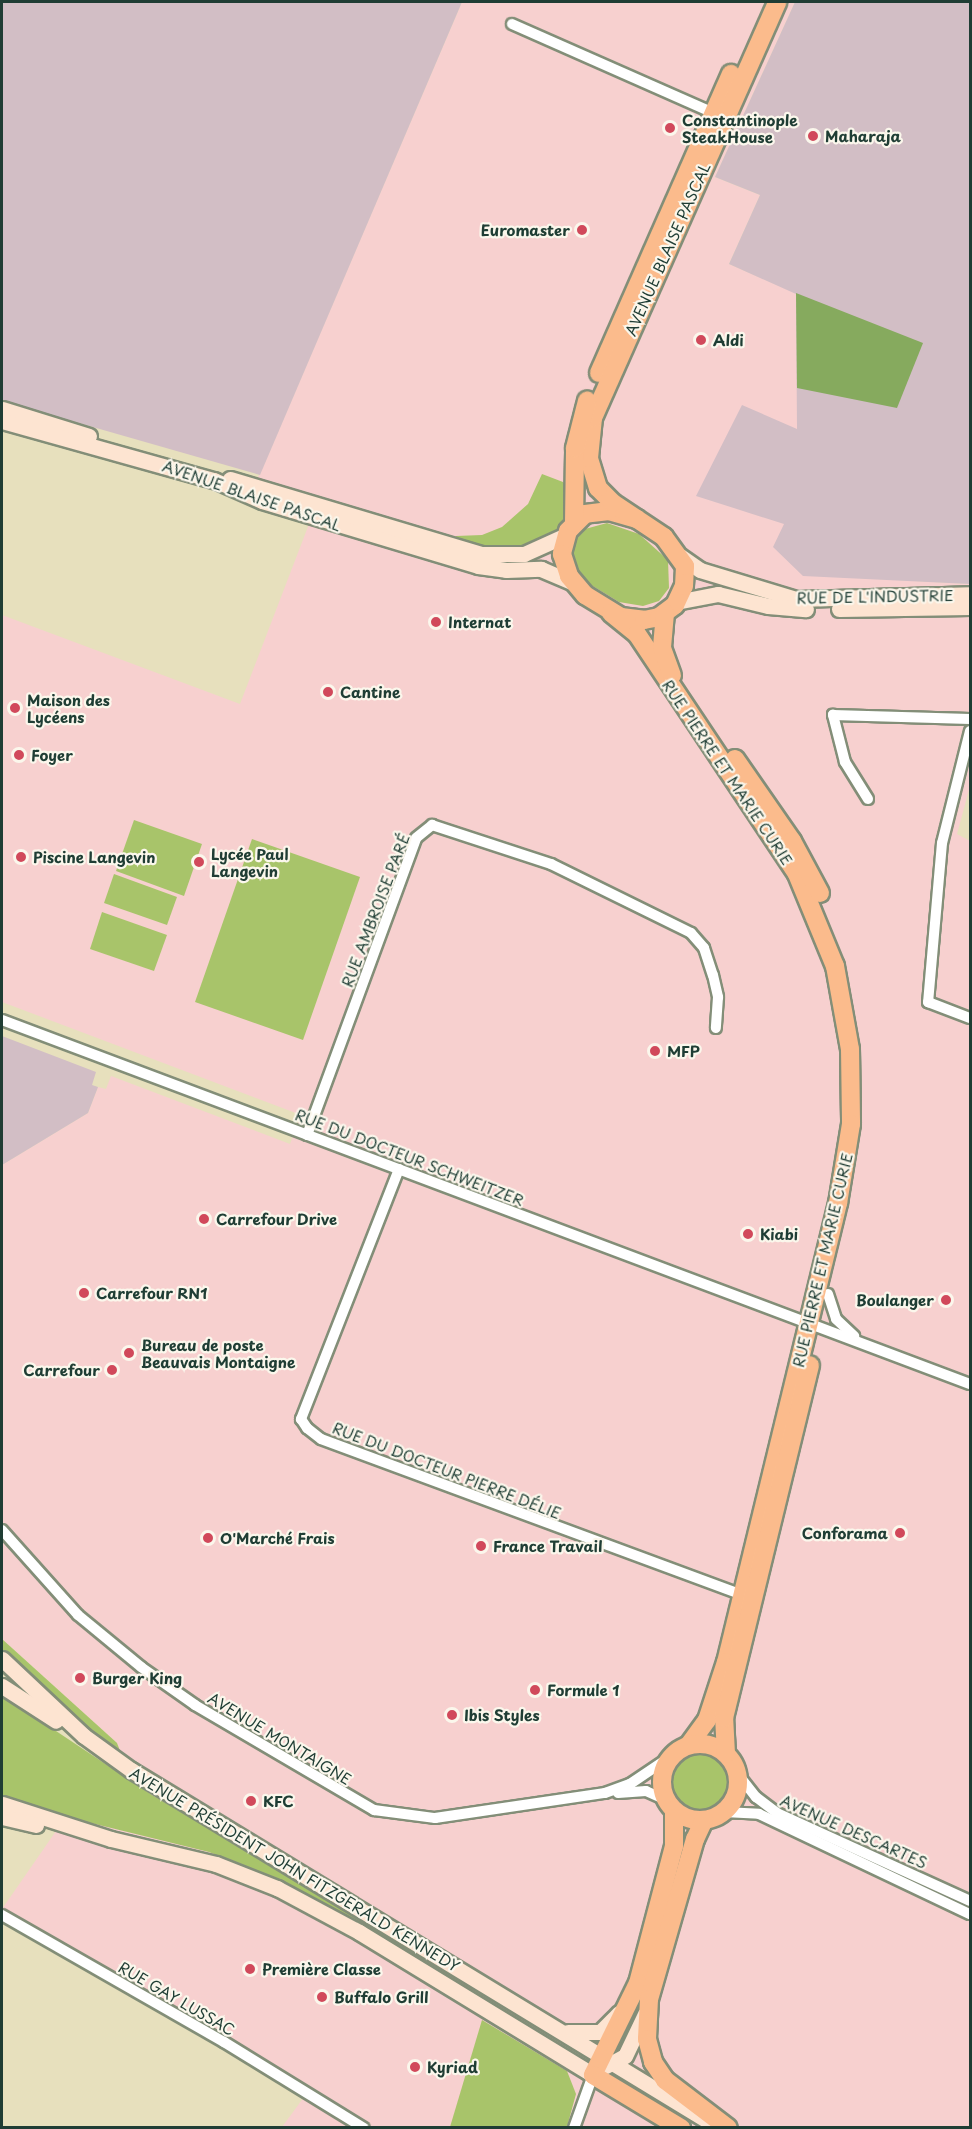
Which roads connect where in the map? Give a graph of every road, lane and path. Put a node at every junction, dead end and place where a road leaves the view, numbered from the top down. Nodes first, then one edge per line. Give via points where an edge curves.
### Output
1 (763, 2) edge
2 (777, 2) edge
3 (512, 24) dead end
4 (719, 115) junction
5 (2, 409) edge
6 (2, 421) edge
7 (637, 519) junction
8 (570, 529) junction
9 (680, 556) junction
10 (572, 582) junction
11 (970, 594) edge
12 (970, 607) edge
13 (671, 608) junction
14 (611, 613) junction
15 (970, 719) edge
16 (970, 731) edge
17 (868, 798) dead end
18 (970, 1018) edge
19 (2, 1020) edge
20 (716, 1028) dead end
21 (307, 1135) junction
22 (399, 1169) junction
23 (828, 1294) junction
24 (814, 1325) junction
25 (878, 1349) junction
26 (970, 1384) edge
27 (2, 1530) edge
28 (749, 1594) junction
29 (2, 1659) edge
30 (2, 1686) edge
31 (681, 1750) junction
32 (726, 1754) junction
33 (114, 1759) junction
34 (737, 1773) junction
35 (605, 1793) junction
36 (2, 1804) edge
37 (670, 1805) junction
38 (724, 1812) junction
39 (2, 1816) edge
40 (704, 1820) junction
41 (111, 1839) junction
42 (970, 1901) edge
43 (970, 1914) edge
44 (2, 1915) edge
45 (641, 1971) junction
46 (650, 1999) junction
47 (556, 2029) junction
48 (599, 2067) junction
49 (364, 2127) edge
50 (574, 2127) edge
51 (681, 2127) edge
52 (718, 2127) edge
53 (728, 2127) edge

1 - 4 main road, AVENUE BLAISE PASCAL
2 - 4 main road, AVENUE BLAISE PASCAL
3 - 4 street
4 - 7 main road, AVENUE BLAISE PASCAL via 593,418 589,458 594,479 607,498
4 - 8 main road, AVENUE BLAISE PASCAL via 579,424
5 - 8 main road, AVENUE BLAISE PASCAL via 472,552 524,554
6 - 10 main road, AVENUE BLAISE PASCAL via 192,474 262,501 466,563 498,570 541,569
7 - 8 main road, AVENUE BLAISE PASCAL via 603,511 585,514
7 - 9 main road, AVENUE BLAISE PASCAL via 659,533
8 - 10 main road, AVENUE BLAISE PASCAL via 563,560
9 - 11 main road, RUE DE L'INDUSTRIE via 700,570 796,599
9 - 13 main road via 686,579
10 - 14 main road, AVENUE BLAISE PASCAL
12 - 13 main road, RUE DE L'INDUSTRIE via 792,609 712,593
13 - 14 main road, AVENUE BLAISE PASCAL via 637,620
13 - 23 main road, RUE PIERRE ET MARIE CURIE via 662,648 668,668 801,854 828,913 846,970 859,1043 861,1119 851,1198
14 - 24 main road, RUE PIERRE ET MARIE CURIE via 641,639 667,684 790,861 820,924 838,978 850,1049 850,1130
15 - 17 street via 833,715 843,756
16 - 18 street via 942,843 928,1002
19 - 21 street, RUE DU DOCTEUR SCHWEITZER
20 - 21 street, RUE AMBROISE PARÉ via 718,998 713,975 704,948 691,933 551,864 432,825 416,838
21 - 22 street, RUE DU DOCTEUR SCHWEITZER
22 - 24 street, RUE DU DOCTEUR SCHWEITZER
22 - 28 street, RUE DU DOCTEUR PIERRE DÉLIE via 301,1419 307,1428 321,1439
23 - 24 main road, RUE PIERRE ET MARIE CURIE
23 - 25 street via 832,1312 842,1328
24 - 25 street, RUE DU DOCTEUR SCHWEITZER
24 - 28 main road, RUE PIERRE ET MARIE CURIE
25 - 26 street
27 - 35 street, AVENUE MONTAIGNE via 78,1615 141,1667 195,1704 374,1810 435,1818
28 - 31 main road, RUE PIERRE ET MARIE CURIE via 711,1710
28 - 32 main road, RUE PIERRE ET MARIE CURIE via 742,1655 723,1725
29 - 33 main road, AVENUE PRÉSIDENT JOHN FITZGERALD KENNEDY
30 - 33 main road
31 - 32 main road via 707,1744
31 - 35 street, AVENUE MONTAIGNE via 630,1784
31 - 37 main road via 662,1776
32 - 34 main road
33 - 47 main road, AVENUE PRÉSIDENT JOHN FITZGERALD KENNEDY
34 - 38 main road via 736,1794
34 - 42 street, AVENUE DESCARTES via 756,1797 777,1813
35 - 37 street, AVENUE MONTAIGNE via 646,1791
36 - 41 main road, AVENUE PRÉSIDENT JOHN FITZGERALD KENNEDY
37 - 40 main road via 689,1819
37 - 45 main road via 675,1841
38 - 40 main road
38 - 43 street, AVENUE DESCARTES via 759,1814
39 - 41 main road
40 - 46 main road via 695,1839
41 - 48 main road, AVENUE PRÉSIDENT JOHN FITZGERALD KENNEDY via 248,1875 405,1952
44 - 49 street, RUE GAY LUSSAC
45 - 47 main road via 623,2007 605,2030 582,2035
45 - 48 main road
46 - 48 main road via 634,2041
46 - 53 main road via 647,2039 656,2068 676,2091
47 - 48 main road, AVENUE PRÉSIDENT JOHN FITZGERALD KENNEDY
48 - 50 street
48 - 51 main road
48 - 52 main road

